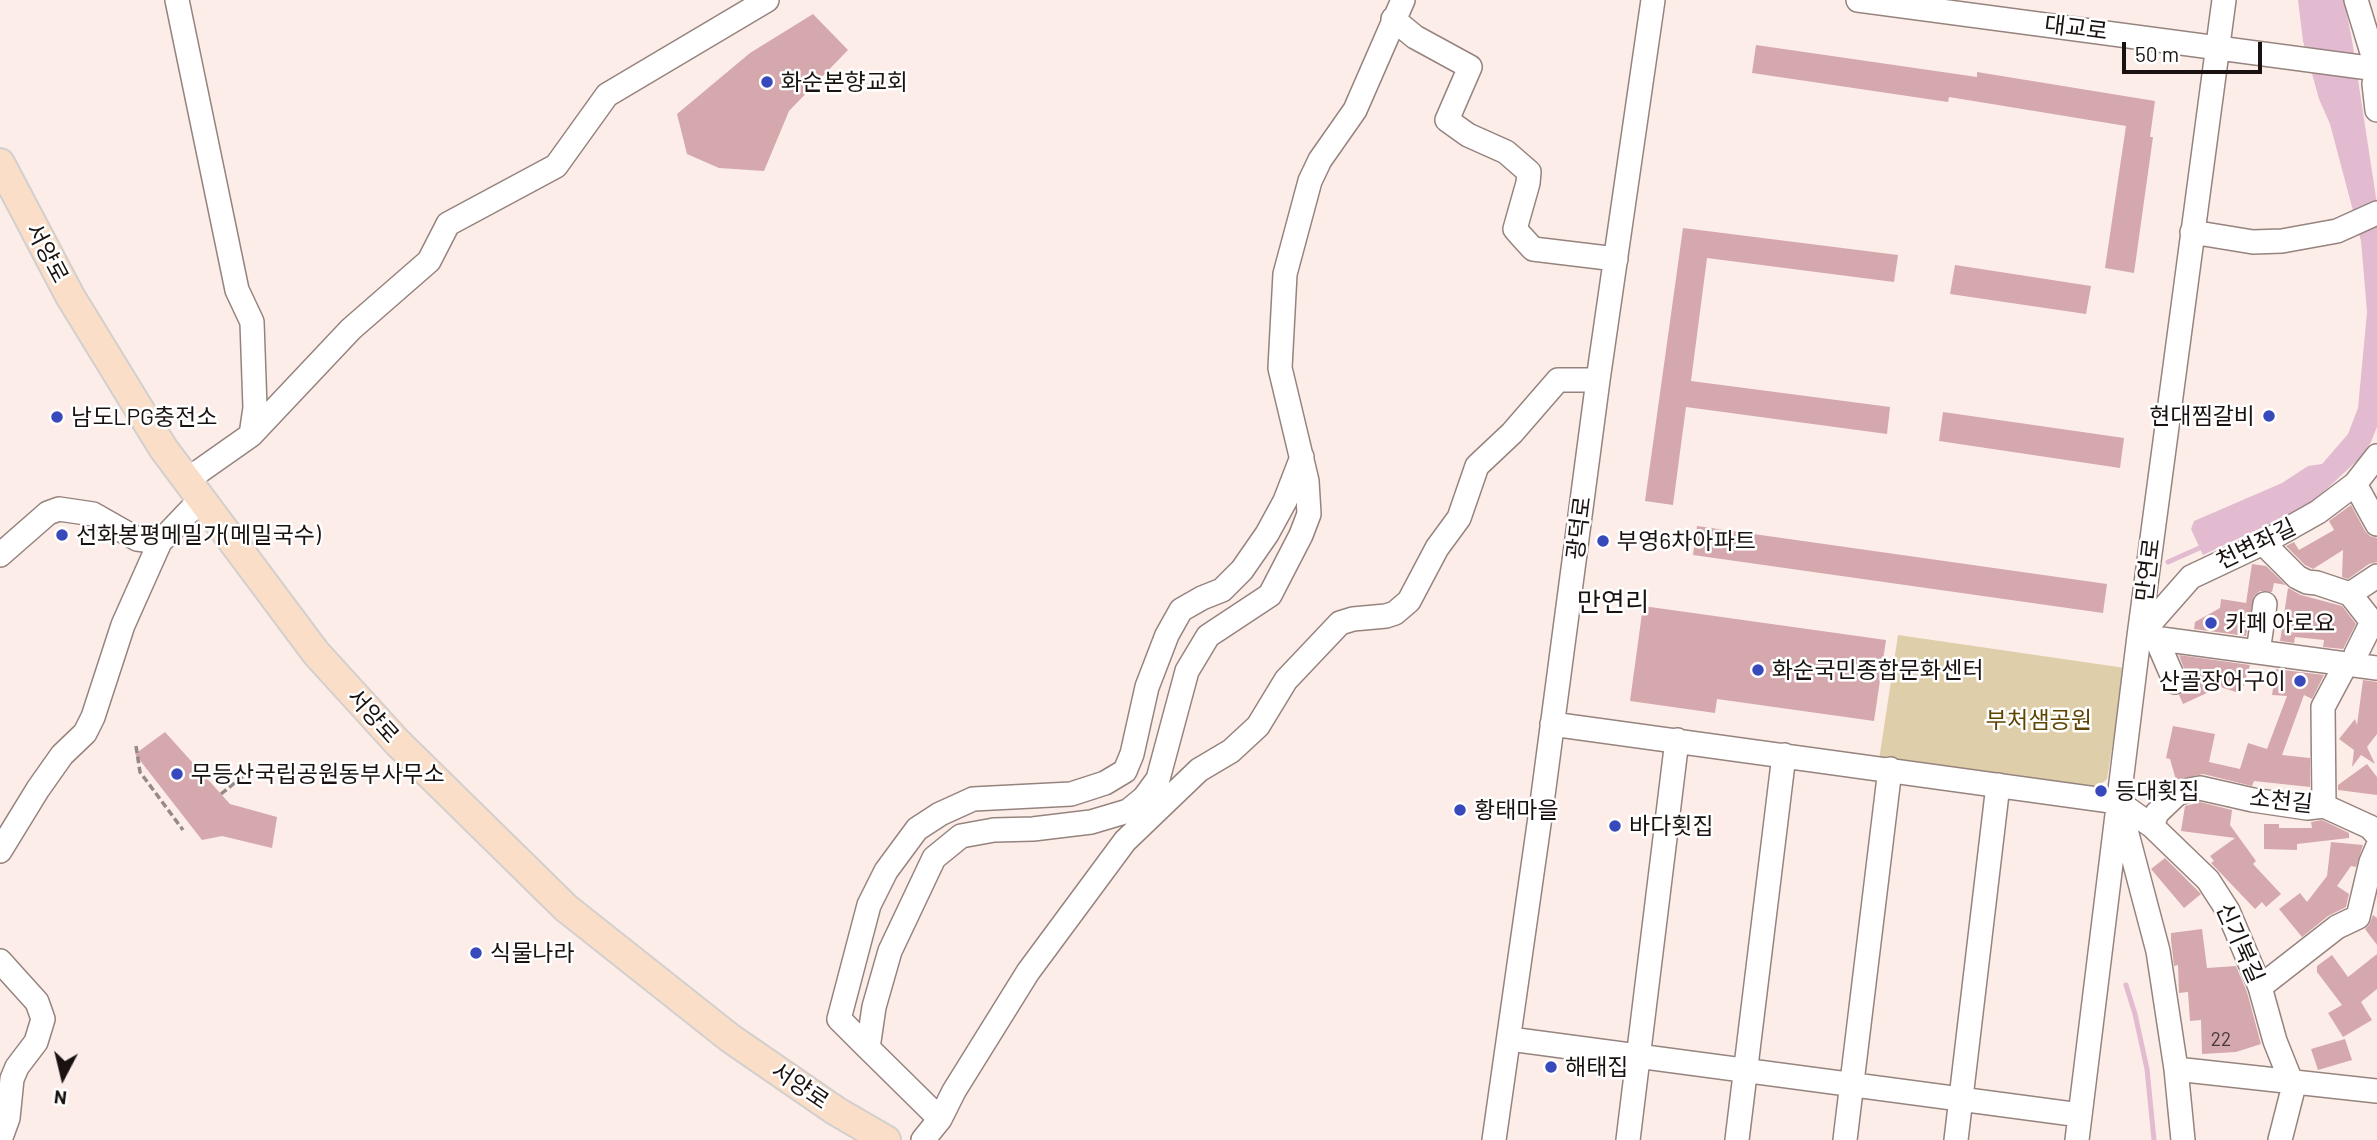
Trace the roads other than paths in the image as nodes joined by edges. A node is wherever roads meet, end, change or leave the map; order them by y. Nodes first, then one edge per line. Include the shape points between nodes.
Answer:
1 (177, 0) edge
2 (767, 0) edge
3 (1653, 0) edge
4 (1858, 0) edge
5 (2224, 0) edge
6 (2364, 8) edge
7 (1398, 10) edge
8 (2217, 47) junction
9 (2372, 68) edge
10 (2377, 110) edge
11 (0, 163) edge
12 (2377, 214) edge
13 (2192, 232) junction
14 (1616, 259) junction
15 (1598, 380) junction
16 (251, 435) junction
17 (2377, 456) edge
18 (1302, 457) junction
19 (2355, 484) junction
20 (194, 489) junction
21 (2375, 513) edge
22 (160, 542) junction
23 (2263, 543) junction
24 (0, 555) edge
25 (2377, 576) edge
26 (2350, 594) junction
27 (2265, 604) dead end
28 (2374, 624) edge
29 (2148, 637) junction
30 (2258, 652) junction
31 (2359, 666) edge
32 (2175, 682) dead end
33 (1552, 724) junction
34 (1677, 740) junction
35 (1784, 755) junction
36 (1890, 769) junction
37 (1998, 785) junction
38 (2118, 802) junction
39 (2324, 806) junction
40 (2152, 826) junction
41 (2377, 835) edge
42 (2377, 848) edge
43 (0, 851) edge
44 (0, 961) edge
45 (2260, 987) junction
46 (1510, 1039) junction
47 (869, 1048) junction
48 (1639, 1056) junction
49 (2176, 1069) junction
50 (1746, 1070) junction
51 (2291, 1081) junction
52 (1852, 1084) junction
53 (2377, 1091) edge
54 (1962, 1099) junction
55 (2080, 1115) junction
56 (940, 1119) junction
57 (0, 1140) edge
58 (887, 1140) edge
59 (923, 1140) edge
60 (1494, 1140) edge
61 (1628, 1140) edge
62 (1737, 1140) edge
63 (1845, 1140) edge
64 (1956, 1140) edge
65 (2077, 1140) edge
66 (2183, 1140) edge
67 (2280, 1140) edge

1 - 16 street via 237,290 252,322 255,408
2 - 16 street via 607,95 556,166 448,224 429,261 351,328
3 - 14 street, 광덕로
4 - 8 street, 대교로
5 - 8 street, 만연로
6 - 9 street
7 - 14 street via 1415,37 1470,67 1447,120 1506,152 1528,172 1515,229 1522,237 1533,248
7 - 18 street via 1369,83 1310,181 1285,274 1280,368
8 - 9 street, 대교로
8 - 13 street, 만연로
9 - 10 street
11 - 20 main road, 서양로 via 70,296 163,448
12 - 13 street via 2350,227 2282,241 2253,242
13 - 29 street, 만연로
14 - 15 street, 광덕로
15 - 33 street, 광덕로
15 - 56 street via 1558,380 1477,466 1459,518 1409,601 1386,616 1340,623 1286,680 1258,726 1231,751 1199,770 1125,841 1028,972
16 - 20 street
17 - 19 street, 천변좌길
18 - 47 street via 1309,514 1301,535 1270,595 1208,636 1187,671 1158,779 1128,811 1091,822 961,836 934,858 890,951 873,1007
18 - 47 street via 1285,501 1242,570 1222,590 1181,610 1147,687 1125,772 1071,794 973,799 917,829 886,871 869,905 839,1019
19 - 21 street
19 - 23 street, 천변좌길 via 2318,512
20 - 22 street
20 - 58 main road, 서양로 via 316,653 398,744 566,908 730,1038
22 - 24 street via 137,539 93,514 59,509 48,513
22 - 43 street via 123,625 85,733 62,755
23 - 26 street via 2297,577
23 - 29 street, 천변좌길 via 2191,577
25 - 26 street
26 - 28 street
27 - 30 street
28 - 31 street, 소천길 via 2356,654
29 - 30 street
29 - 32 street
29 - 38 street, 만연로
30 - 31 street
31 - 39 street, 소천길 via 2323,707
33 - 34 street
33 - 46 street, 광덕로
34 - 35 street
34 - 48 street
35 - 36 street
35 - 50 street
36 - 37 street
36 - 52 street
37 - 38 street
37 - 54 street
38 - 40 street, 신기북길
38 - 49 street via 2158,951
38 - 55 street, 만연로
39 - 40 street, 소천길 via 2307,808 2200,788 2178,794 2157,813
39 - 41 street via 2370,827
40 - 45 street, 신기북길 via 2220,896
42 - 45 street via 2358,917
44 - 57 street via 37,1002 43,1019 36,1042 12,1079 8,1118
45 - 51 street, 신기북길
46 - 48 street
46 - 60 street, 광덕로
47 - 56 street
48 - 50 street
48 - 61 street
49 - 51 street
49 - 66 street
50 - 52 street
50 - 62 street
51 - 53 street
51 - 67 street
52 - 54 street
52 - 63 street
54 - 55 street
54 - 64 street
55 - 65 street, 만연로
56 - 59 street

